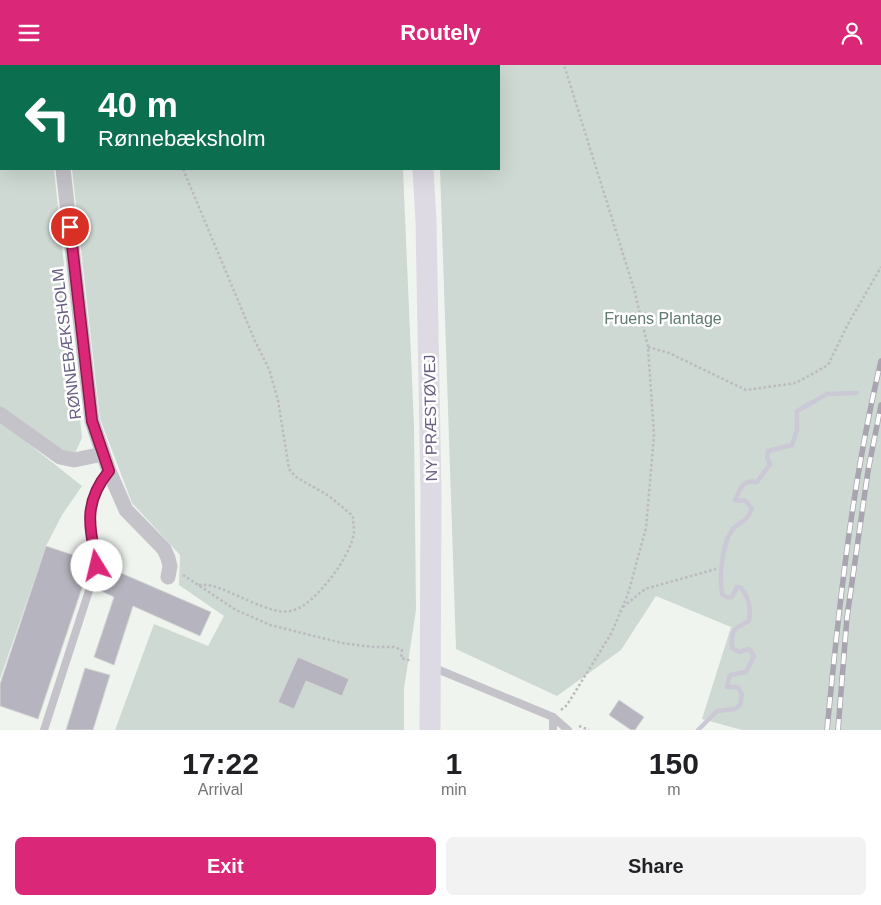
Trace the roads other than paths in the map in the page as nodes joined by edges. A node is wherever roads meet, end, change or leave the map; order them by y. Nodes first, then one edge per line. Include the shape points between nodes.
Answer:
1 (63, 170) edge
2 (423, 170) edge
3 (0, 414) edge
4 (103, 454) junction
5 (109, 471) junction
6 (169, 571) road end
7 (431, 667) junction
8 (553, 717) junction
9 (44, 730) edge
10 (430, 730) edge
11 (552, 730) edge
12 (568, 730) edge

1 - 4 street, RØNNEBÆKSHOLM via 92,421
2 - 7 street, NY PRÆSTØVEJ via 427,230
3 - 4 street via 60,457 74,460
4 - 5 street, RØNNEBÆKSHOLM
5 - 6 street, RØNNEBÆKSHOLM via 126,510 164,549
5 - 9 lane via 91,501 89,520 97,566
7 - 8 lane
7 - 10 street, NY PRÆSTØVEJ
8 - 11 lane
8 - 12 lane

